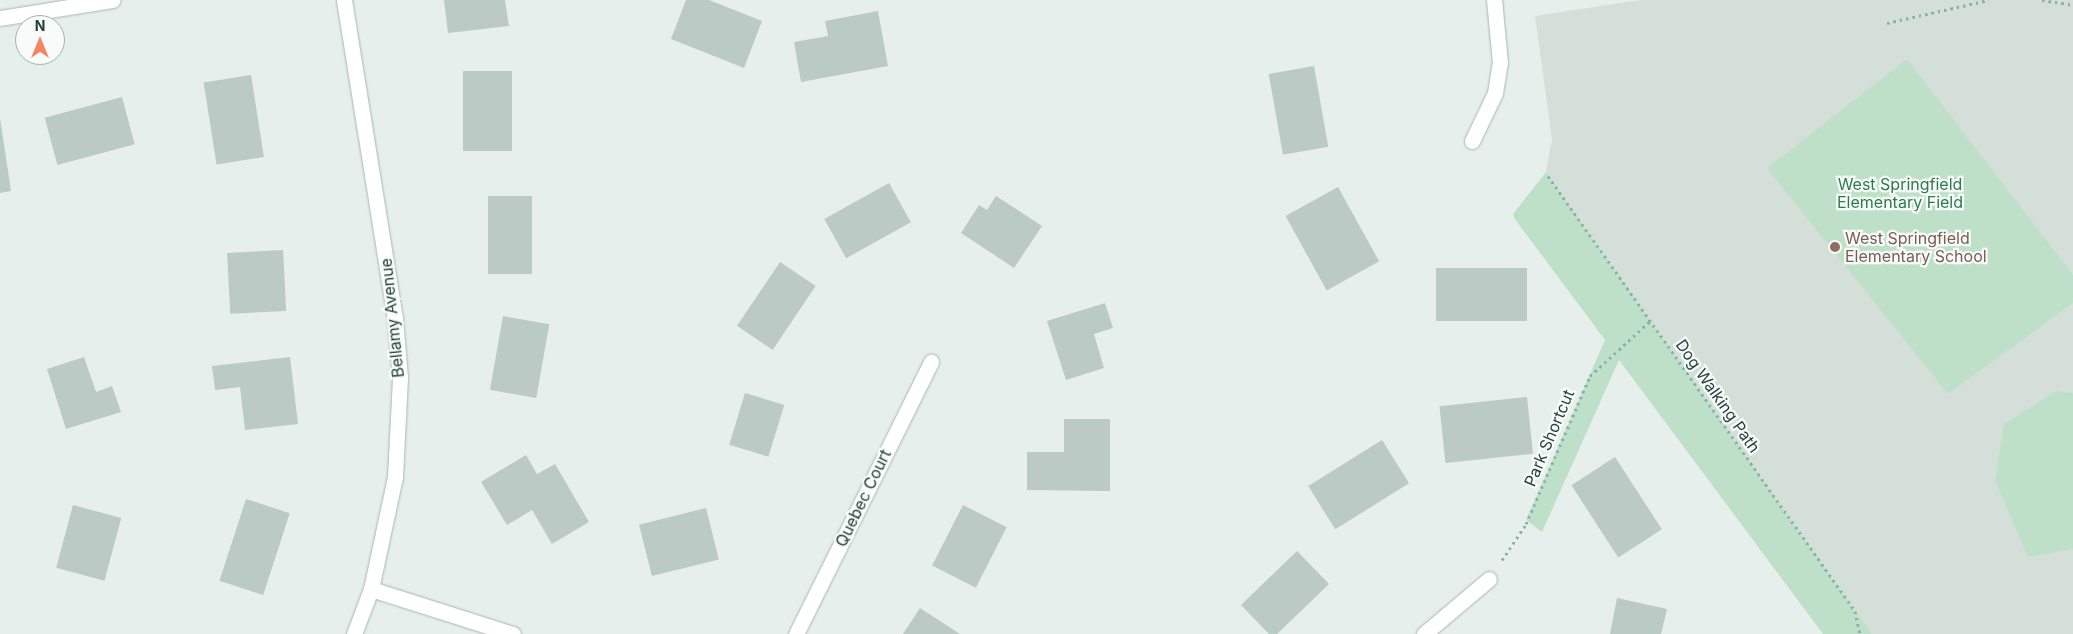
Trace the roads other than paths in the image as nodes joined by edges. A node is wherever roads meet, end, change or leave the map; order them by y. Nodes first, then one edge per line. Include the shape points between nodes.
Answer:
1 (113, 0) edge
2 (344, 0) edge
3 (1494, 0) edge
4 (0, 18) edge
5 (1472, 141) dead end
6 (931, 362) dead end
7 (1489, 579) road end
8 (371, 589) junction
9 (354, 634) edge
10 (513, 634) edge
11 (796, 634) edge
12 (1424, 634) edge

1 - 4 street
2 - 8 street, Bellamy Avenue via 396,318 400,378 396,478
3 - 5 street via 1500,63 1495,93
6 - 11 street, Quebec Court
7 - 12 street
8 - 9 street, Bellamy Avenue
8 - 10 street

